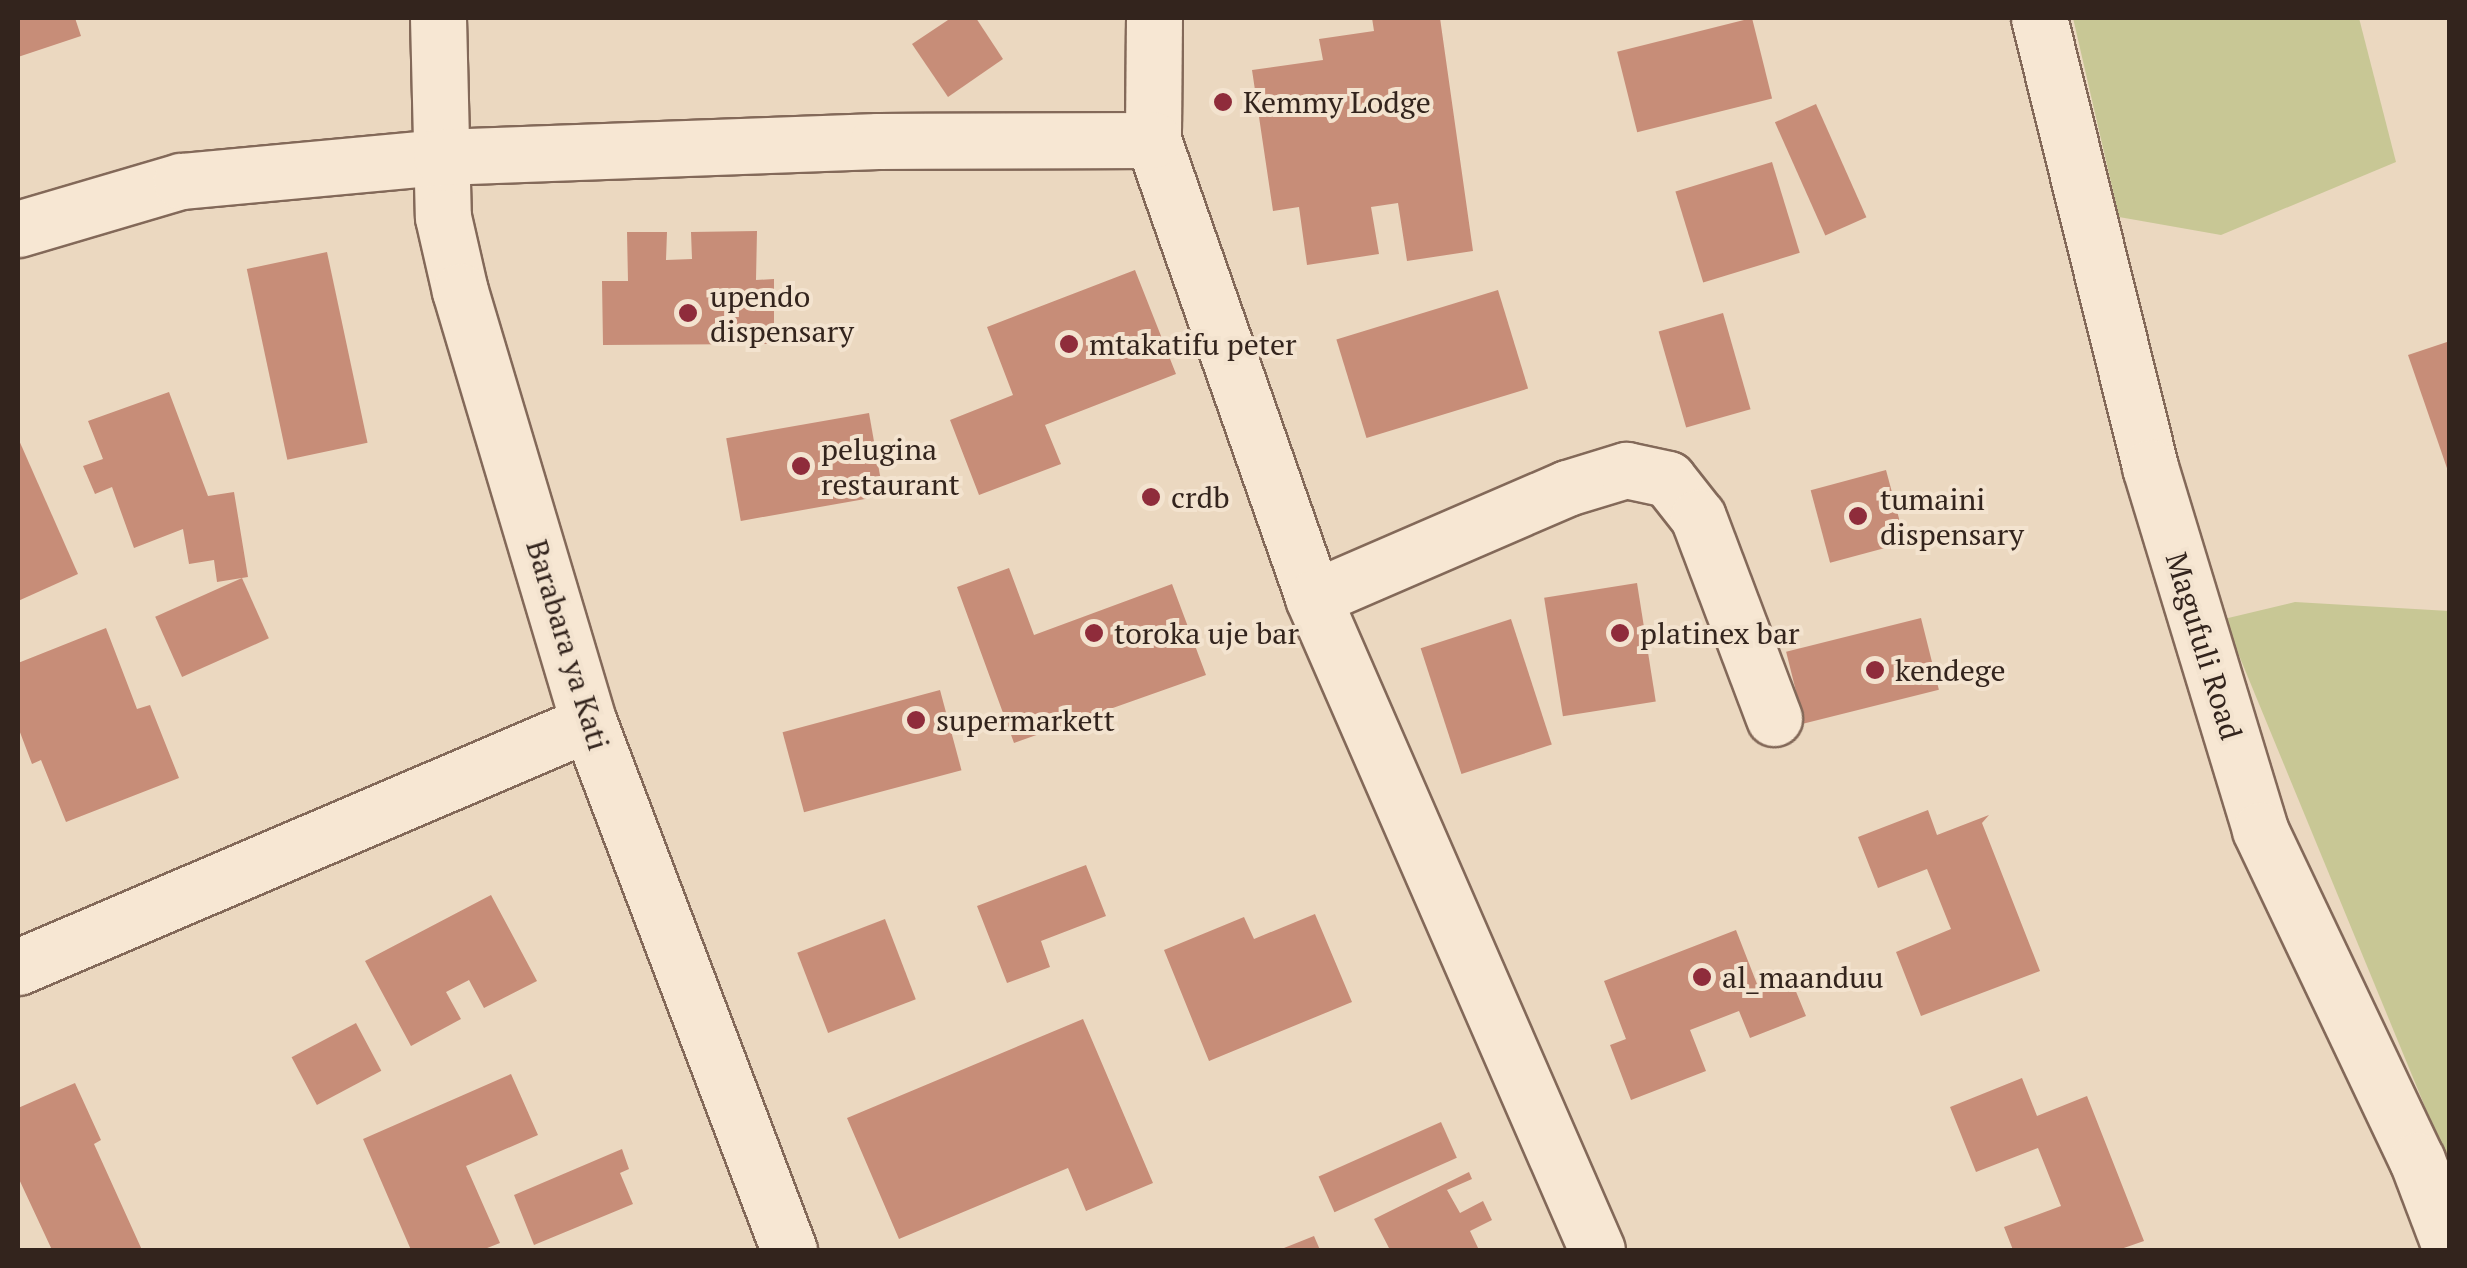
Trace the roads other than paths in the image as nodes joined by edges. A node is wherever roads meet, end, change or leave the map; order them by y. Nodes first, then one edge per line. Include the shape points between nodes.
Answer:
1 (438, 18) edge
2 (1154, 18) edge
3 (2039, 18) edge
4 (1153, 140) junction
5 (441, 157) junction
6 (18, 229) edge
7 (1313, 598) junction
8 (1774, 718) dead end
9 (590, 723) junction
10 (18, 967) edge
11 (2433, 1156) edge
12 (2450, 1246) edge
13 (789, 1250) edge
14 (1597, 1250) edge

1 - 5 street, Barabara ya Kati
2 - 4 street
3 - 11 street, Magufuli Road via 2150,468 2260,830
4 - 5 street via 878,140
4 - 7 street
5 - 6 street via 181,180
5 - 9 street, Barabara ya Kati via 444,217 460,291
7 - 8 street via 1567,488 1626,470 1668,479 1698,517
7 - 14 street
9 - 10 street
9 - 13 street, Barabara ya Kati
11 - 12 street, Magufuli Road

